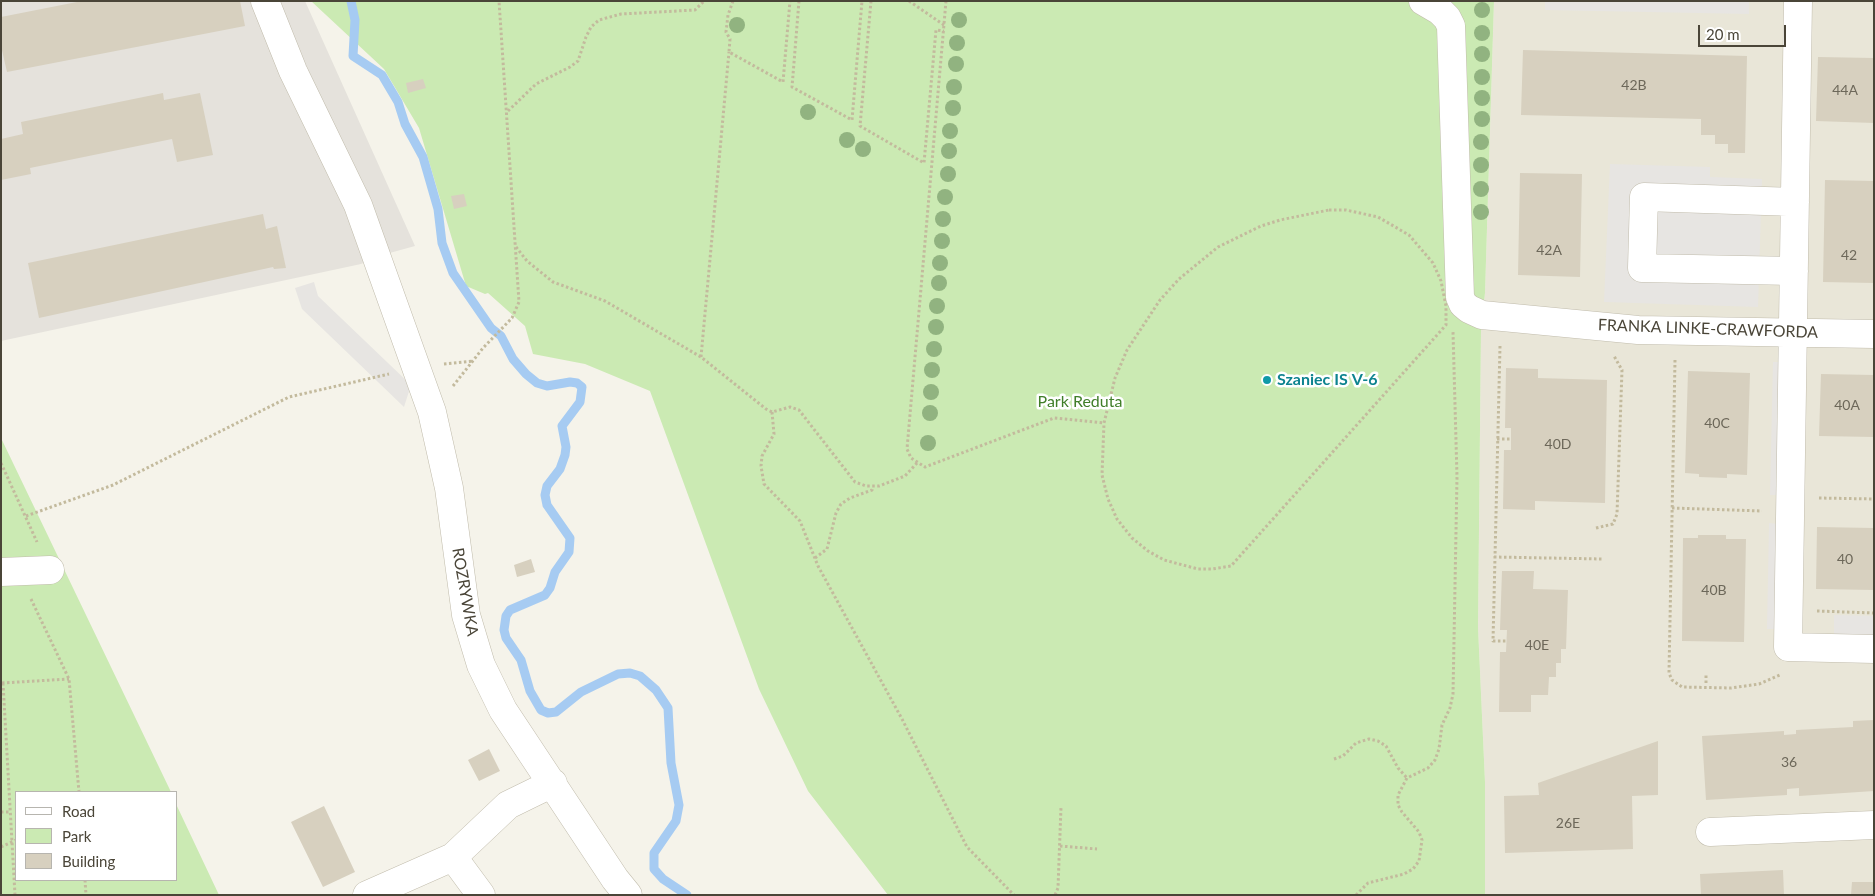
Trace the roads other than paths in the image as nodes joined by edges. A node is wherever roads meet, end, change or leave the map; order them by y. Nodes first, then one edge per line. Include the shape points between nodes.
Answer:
1 (265, 1) edge
2 (1423, 1) edge
3 (1798, 1) edge
4 (1795, 202) junction
5 (1794, 271) junction
6 (1794, 333) junction
7 (1874, 334) edge
8 (50, 570) road end
9 (10, 571) edge
10 (1874, 649) edge
11 (553, 783) junction
12 (1874, 825) edge
13 (1710, 832) dead end
14 (453, 857) junction
15 (368, 895) edge
16 (481, 895) edge
17 (628, 895) edge

1 - 11 street, ROZRYWKA via 293,71 358,205 432,412 448,488 466,615 481,665 503,710
2 - 6 street, FRANKA LINKE-CRAWFORDA via 1440,11 1451,26 1460,297 1463,304 1482,315 1638,330
3 - 4 street
4 - 5 street
4 - 5 street via 1644,198 1642,268
5 - 6 street
6 - 7 street, FRANKA LINKE-CRAWFORDA
6 - 10 street via 1788,647
8 - 9 street
11 - 14 street via 508,805
11 - 17 street, ROZRYWKA
12 - 13 street
14 - 15 street
14 - 16 street

